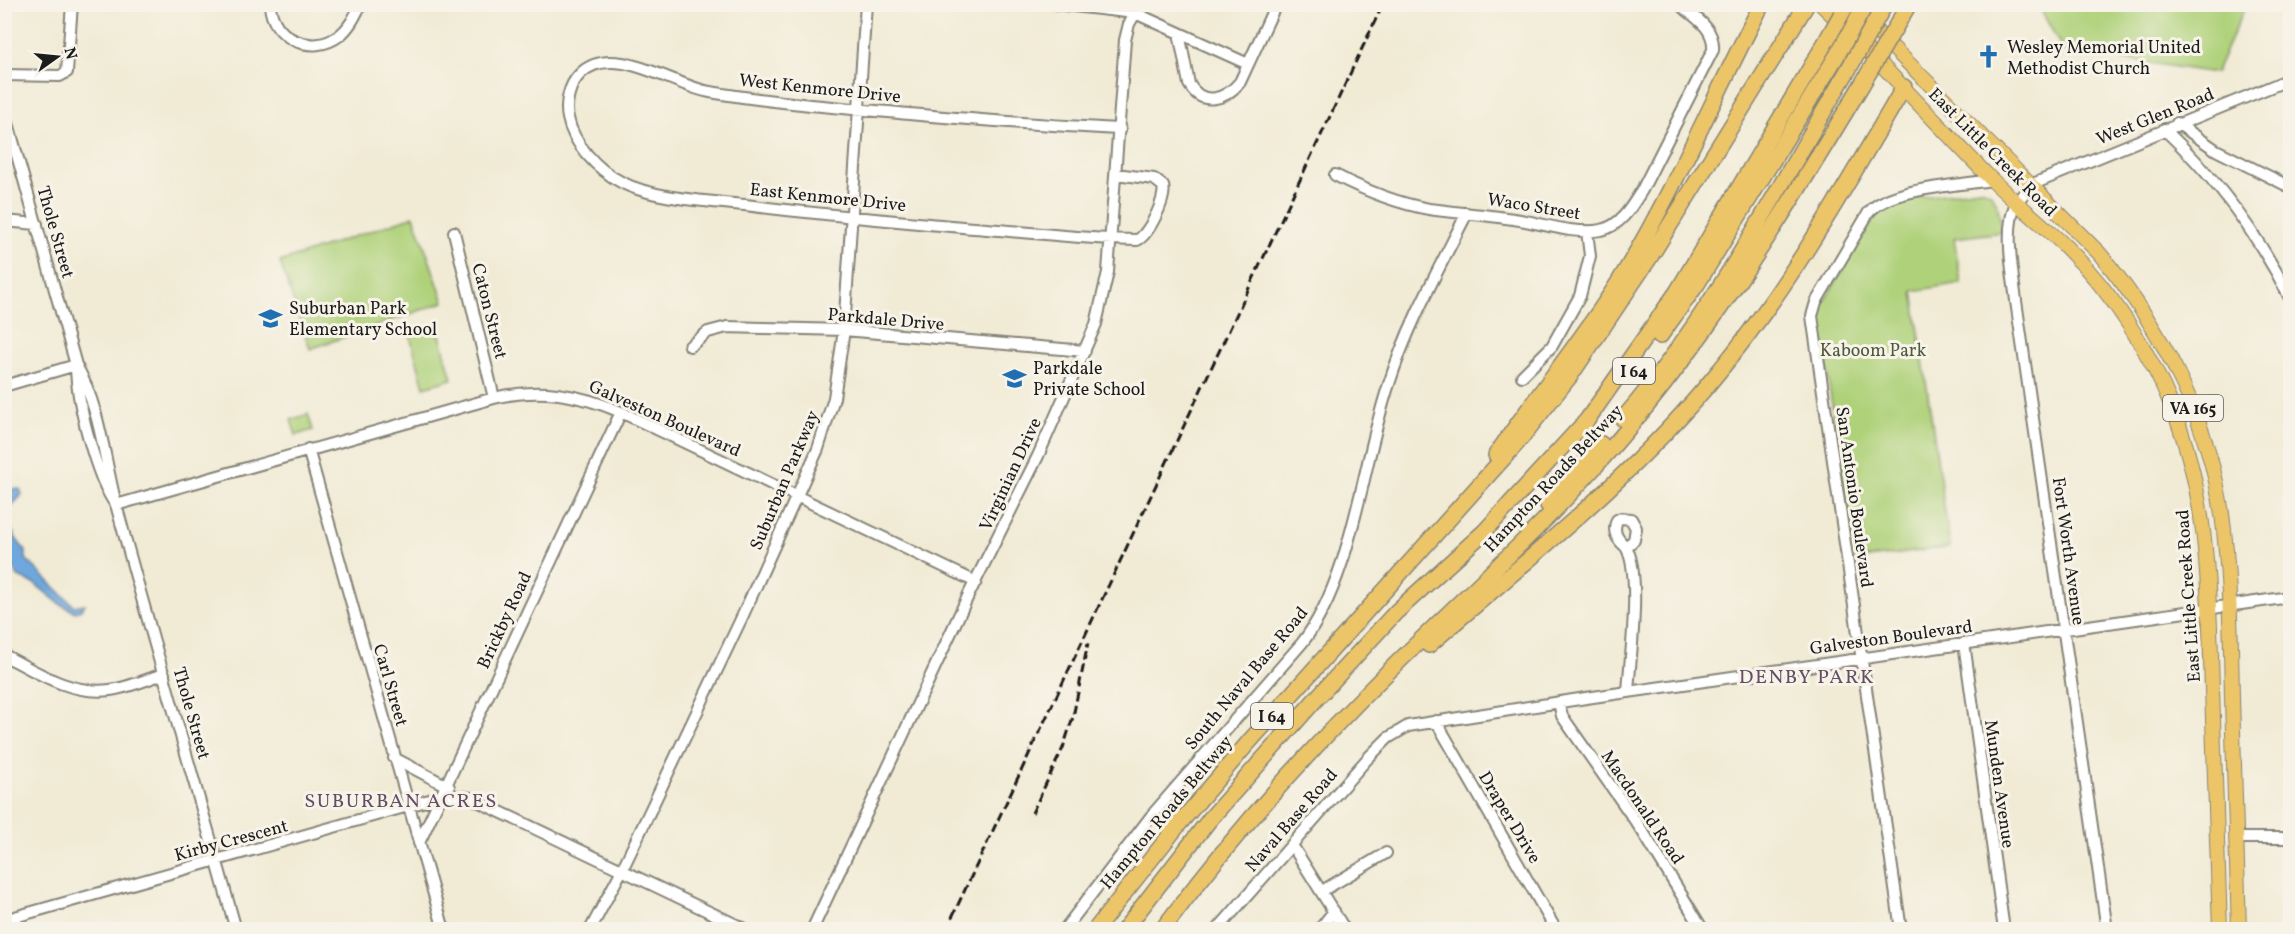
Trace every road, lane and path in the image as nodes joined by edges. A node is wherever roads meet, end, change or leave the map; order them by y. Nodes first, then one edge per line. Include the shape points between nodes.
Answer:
1 (72, 4) edge
2 (270, 4) edge
3 (361, 4) edge
4 (866, 4) edge
5 (1056, 4) edge
6 (1276, 4) edge
7 (1679, 4) edge
8 (1762, 4) edge
9 (1821, 4) edge
10 (1849, 4) edge
11 (1866, 4) edge
12 (1885, 4) edge
13 (1909, 4) edge
14 (1138, 9) edge
15 (1803, 9) edge
16 (1179, 33) junction
17 (1905, 60) junction
18 (1248, 64) junction
19 (4, 75) edge
20 (2290, 79) edge
21 (1904, 87) junction
22 (4, 109) edge
23 (861, 110) junction
24 (2177, 123) junction
25 (570, 125) joint
26 (1120, 129) junction
27 (2164, 129) junction
28 (1116, 174) junction
29 (1335, 175) dead end
30 (1992, 180) junction
31 (2033, 184) junction
32 (2290, 187) edge
33 (2016, 202) junction
34 (1467, 213) junction
35 (853, 217) junction
36 (4, 221) edge
37 (37, 224) junction
38 (1587, 231) junction
39 (454, 232) dead end
40 (1111, 240) junction
41 (2290, 298) edge
42 (844, 330) junction
43 (690, 346) dead end
44 (1085, 351) junction
45 (76, 365) junction
46 (1522, 376) dead end
47 (4, 386) edge
48 (494, 398) junction
49 (621, 412) junction
50 (308, 449) junction
51 (798, 497) junction
52 (116, 506) junction
53 (1458, 509) junction
54 (1518, 546) junction
55 (1626, 547) dead end
56 (976, 582) junction
57 (2290, 597) edge
58 (2230, 605) junction
59 (2210, 608) junction
60 (2064, 629) junction
61 (1374, 638) junction
62 (1964, 644) junction
63 (4, 655) edge
64 (1862, 658) junction
65 (164, 674) junction
66 (1628, 692) junction
67 (1559, 702) junction
68 (1436, 721) junction
69 (1392, 735) joint
70 (394, 758) junction
71 (444, 785) junction
72 (467, 796) junction
73 (438, 798) junction
74 (409, 808) junction
75 (1236, 837) junction
76 (2236, 838) junction
77 (2290, 838) edge
78 (419, 843) junction
79 (1292, 845) junction
80 (1386, 853) dead end
81 (217, 861) junction
82 (622, 870) junction
83 (1322, 891) junction
84 (1334, 911) junction
85 (4, 920) edge
86 (236, 930) edge
87 (444, 930) edge
88 (590, 930) edge
89 (747, 930) edge
90 (812, 930) edge
91 (1064, 930) edge
92 (1095, 930) edge
93 (1124, 930) edge
94 (1162, 930) edge
95 (1217, 930) edge
96 (1319, 930) edge
97 (1345, 930) edge
98 (1556, 930) edge
99 (1703, 930) edge
100 (1901, 930) edge
101 (2004, 930) edge
102 (2107, 930) edge
103 (2220, 930) edge
104 (2239, 930) edge

1 - 19 street via 69,68 63,75
2 - 3 street via 270,16 278,28 293,40 312,45 339,36
4 - 23 street, Suburban Parkway
5 - 14 street
6 - 18 street
7 - 38 street, Waco Street via 1708,29 1714,42 1712,55 1628,212 1610,226
8 - 53 highway via 1620,280
9 - 21 main road, East Little Creek Road / VA 165
10 - 17 main road, East Little Creek Road / VA 165
10 - 61 highway, bridge via 1677,292 1616,382 1587,420 1492,523 1396,612
11 - 61 highway, I 64, bridge via 1697,284 1617,393 1523,499
12 - 54 highway, bridge via 1734,263 1681,344 1630,411 1560,489
13 - 54 highway, Hampton Roads Beltway / I 64, bridge via 1785,213 1706,331 1598,463
14 - 16 street
14 - 26 street, Virginian Drive via 1125,40
15 - 53 highway, Hampton Roads Beltway / I 64 via 1602,332 1538,417
16 - 18 street
16 - 18 street via 1189,84 1203,98 1227,95 1240,82
17 - 21 main road
17 - 31 main road, East Little Creek Road / VA 165
20 - 24 street, West Glen Road
21 - 30 main road, East Little Creek Road / VA 165
21 - 75 highway via 1795,268 1723,367 1679,418 1597,500 1420,653
22 - 37 street, Thole Street
23 - 25 street, West Kenmore Drive via 710,92 613,60 594,64 576,78 568,99
23 - 26 street, West Kenmore Drive
23 - 35 street, Suburban Parkway
24 - 27 street, West Glen Road
24 - 32 street via 2216,150
25 - 35 street, East Kenmore Drive via 594,162 624,184 680,197
26 - 28 street, Virginian Drive
27 - 31 street, West Glen Road
27 - 41 street via 2237,212
28 - 40 street, Virginian Drive
28 - 40 street, East Kenmore Drive via 1154,179 1165,191 1142,238
29 - 34 street, Waco Street via 1407,204
30 - 33 main road, East Little Creek Road / VA 165
30 - 64 street, San Antonio Boulevard via 1904,194 1880,202 1869,212 1813,309
31 - 33 street
31 - 58 main road, East Little Creek Road / VA 165 via 2123,282 2176,369 2201,430 2218,495
33 - 59 main road, East Little Creek Road / VA 165 via 2087,270 2128,326 2161,382 2179,427 2200,502
33 - 60 street, Fort Worth Avenue via 2011,259
34 - 38 street, Waco Street
34 - 91 street, South Naval Base Road via 1404,340 1375,430 1336,583 1322,615 1152,815
35 - 40 street, East Kenmore Drive
35 - 42 street, Suburban Parkway
36 - 37 street
37 - 45 street, Thole Street
38 - 46 street via 1590,256 1580,296 1552,346
39 - 48 street, Caton Street
40 - 44 street, Virginian Drive via 1105,292
42 - 43 street, Parkdale Drive via 728,327 708,332
42 - 44 street, Parkdale Drive
42 - 51 street, Suburban Parkway via 840,368 826,427
44 - 56 street, Virginian Drive
45 - 47 street
45 - 52 street, Thole Street via 88,385 98,445
48 - 49 street, Galveston Boulevard via 530,392 566,394
48 - 50 street, Galveston Boulevard
49 - 51 street, Galveston Boulevard
49 - 71 street, Brickby Road
50 - 52 street, Galveston Boulevard
50 - 70 street, Carl Street
51 - 56 street, Galveston Boulevard
51 - 82 street, Suburban Parkway
52 - 65 street, Thole Street
53 - 92 highway, Hampton Roads Beltway / I 64 via 1248,743
54 - 75 highway, Hampton Roads Beltway / I 64 via 1337,724
55 - 66 street via 1634,594
56 - 90 street, Virginian Drive
57 - 58 street, Galveston Boulevard
58 - 59 street, Galveston Boulevard
58 - 76 main road, East Little Creek Road / VA 165
59 - 60 street, Galveston Boulevard
59 - 103 main road, East Little Creek Road / VA 165
60 - 62 street, Galveston Boulevard
60 - 102 street, Fort Worth Avenue
61 - 93 highway via 1210,819
62 - 64 street, Galveston Boulevard
62 - 101 street, Munden Avenue
63 - 65 street via 81,690 112,690
64 - 66 street, Galveston Boulevard
64 - 100 street, San Antonio Boulevard
65 - 81 street, Thole Street
66 - 67 street, Galveston Boulevard
67 - 68 street, Galveston Boulevard
67 - 99 street, Macdonald Road via 1566,724 1642,832
68 - 69 street, Galveston Boulevard via 1408,726
68 - 98 street, Draper Drive
69 - 79 street, Naval Base Road
70 - 71 street, Kirby Crescent
70 - 74 street, Carl Street
71 - 72 street, Kirby Crescent
71 - 73 street, Brickby Road
72 - 73 street, Kirby Crescent
72 - 82 street, Kirby Crescent
73 - 74 street, Kirby Crescent
73 - 78 street, Brickby Road
74 - 78 street, Carl Street
74 - 81 street, Kirby Crescent
75 - 94 highway, Hampton Roads Beltway / I 64
76 - 77 street
76 - 104 main road, East Little Creek Road / VA 165
78 - 87 street, Carl Street
79 - 83 street
79 - 95 street, Naval Base Road
80 - 83 street
81 - 85 street, Kirby Crescent
81 - 86 street, Thole Street
82 - 88 street, Suburban Parkway
82 - 89 street, Kirby Crescent
83 - 84 street
84 - 96 street
84 - 97 street

